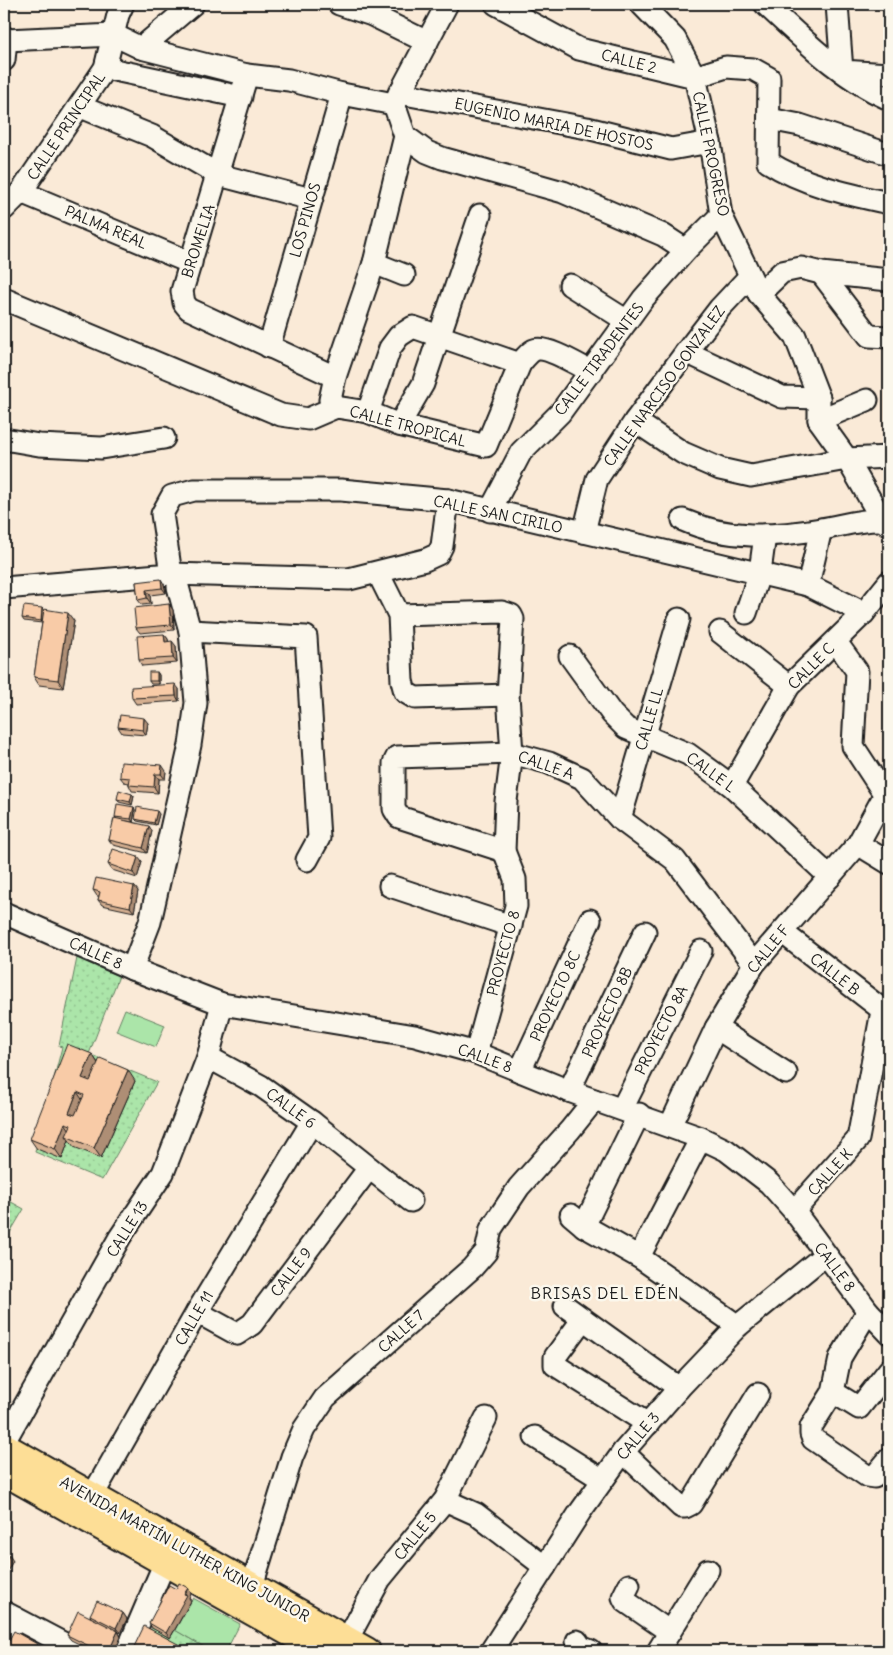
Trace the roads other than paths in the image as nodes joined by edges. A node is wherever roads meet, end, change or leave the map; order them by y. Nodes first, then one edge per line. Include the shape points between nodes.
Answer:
1 (124, 4) edge
2 (193, 4) edge
3 (340, 4) edge
4 (447, 4) edge
5 (496, 4) edge
6 (641, 4) edge
7 (765, 4) edge
8 (837, 4) edge
9 (114, 35) junction
10 (427, 42) junction
11 (4, 46) edge
12 (141, 48) junction
13 (105, 68) junction
14 (842, 71) junction
15 (889, 74) edge
16 (247, 76) junction
17 (695, 77) junction
18 (342, 94) junction
19 (241, 98) junction
20 (397, 98) junction
21 (889, 99) edge
22 (81, 107) junction
23 (769, 119) junction
24 (406, 136) junction
25 (710, 142) junction
26 (885, 153) dead end
27 (219, 175) junction
28 (21, 192) junction
29 (311, 198) junction
30 (889, 203) edge
31 (4, 209) edge
32 (480, 214) dead end
33 (721, 215) junction
34 (686, 250) junction
35 (191, 263) junction
36 (374, 263) junction
37 (821, 273) junction
38 (404, 275) dead end
39 (889, 280) edge
40 (570, 284) dead end
41 (754, 285) junction
42 (4, 299) edge
43 (627, 321) junction
44 (438, 337) junction
45 (889, 337) edge
46 (269, 347) junction
47 (686, 352) junction
48 (520, 364) junction
49 (592, 372) junction
50 (335, 377) junction
51 (818, 398) junction
52 (867, 400) dead end
53 (336, 407) junction
54 (368, 412) junction
55 (819, 420) junction
56 (635, 421) junction
57 (399, 425) junction
58 (164, 438) dead end
59 (4, 439) edge
60 (889, 457) edge
61 (847, 459) junction
62 (448, 500) junction
63 (490, 511) junction
64 (682, 520) dead end
65 (886, 523) edge
66 (820, 529) junction
67 (584, 532) junction
68 (765, 534) junction
69 (760, 572) junction
70 (378, 573) junction
71 (175, 580) junction
72 (889, 582) edge
73 (808, 585) junction
74 (4, 588) edge
75 (746, 612) dead end
76 (864, 613) junction
77 (399, 615) junction
78 (679, 619) dead end
79 (190, 631) junction
80 (720, 632) dead end
81 (836, 642) junction
82 (570, 656) dead end
83 (789, 686) junction
84 (508, 695) junction
85 (645, 735) junction
86 (512, 753) junction
87 (732, 786) junction
88 (887, 791) edge
89 (620, 819) junction
90 (858, 844) junction
91 (504, 850) junction
92 (307, 860) dead end
93 (889, 863) edge
94 (830, 877) junction
95 (390, 886) dead end
96 (4, 913) edge
97 (590, 920) dead end
98 (511, 926) junction
99 (645, 932) dead end
100 (782, 932) junction
101 (701, 951) dead end
102 (754, 964) junction
103 (132, 969) junction
104 (222, 1004) junction
105 (886, 1013) edge
106 (716, 1028) junction
107 (476, 1053) junction
108 (208, 1057) junction
109 (520, 1071) junction
110 (786, 1074) dead end
111 (569, 1091) junction
112 (594, 1100) junction
113 (630, 1112) junction
114 (312, 1122) junction
115 (670, 1126) junction
116 (701, 1138) junction
117 (369, 1168) junction
118 (410, 1201) dead end
119 (794, 1211) junction
120 (825, 1255) junction
121 (639, 1257) junction
122 (565, 1306) dead end
123 (868, 1311) junction
124 (197, 1312) junction
125 (583, 1319) junction
126 (738, 1326) junction
127 (889, 1334) edge
128 (889, 1370) edge
129 (679, 1388) junction
130 (833, 1392) junction
131 (758, 1394) dead end
132 (486, 1418) dead end
133 (648, 1424) junction
134 (535, 1437) dead end
135 (4, 1442) edge
136 (4, 1446) edge
137 (623, 1452) junction
138 (889, 1459) edge
139 (4, 1472) edge
140 (603, 1480) junction
141 (445, 1500) junction
142 (87, 1506) junction
143 (156, 1532) junction
144 (165, 1562) junction
145 (545, 1567) junction
146 (708, 1570) dead end
147 (629, 1585) dead end
148 (252, 1586) junction
149 (7, 1622) edge
150 (670, 1632) junction
151 (352, 1647) edge
152 (78, 1651) edge
153 (127, 1651) edge
154 (322, 1651) edge
155 (490, 1651) edge
156 (658, 1651) edge

1 - 9 street, CALLE PRINCIPAL
2 - 12 street
3 - 10 street via 372,14
4 - 10 street
5 - 17 street, CALLE 2 via 579,49
6 - 17 street, CALLE PROGRESO via 675,39
7 - 14 street
8 - 14 street
9 - 11 street
9 - 12 street
9 - 13 street, CALLE PRINCIPAL
10 - 20 street
12 - 16 street, EUGENIO MARIA DE HOSTOS
13 - 19 street
13 - 22 street, CALLE PRINCIPAL
14 - 15 street
14 - 21 street
16 - 18 street, EUGENIO MARIA DE HOSTOS via 289,80
16 - 19 street, BROMELIA
17 - 23 street, CALLE 2 via 726,68 753,69 769,78
17 - 25 street, CALLE PROGRESO
18 - 20 street, EUGENIO MARIA DE HOSTOS
18 - 29 street, LOS PINOS
19 - 27 street, BROMELIA
20 - 24 street
20 - 25 street, EUGENIO MARIA DE HOSTOS via 587,128 671,149
22 - 27 street via 152,136
22 - 28 street, CALLE PRINCIPAL
23 - 26 street via 800,124
23 - 30 street via 768,162 789,175 847,194
24 - 34 street via 427,152 442,158 563,192 663,235
24 - 36 street
25 - 33 street, CALLE PROGRESO
27 - 29 street
27 - 35 street, BROMELIA
28 - 31 street, CALLE PRINCIPAL
28 - 35 street, PALMA REAL
29 - 46 street, LOS PINOS
32 - 44 street
33 - 34 street, CALLE TIRADENTES
33 - 41 street, CALLE PROGRESO
34 - 43 street, CALLE TIRADENTES
35 - 46 street, BROMELIA via 182,291 184,303 190,309
36 - 38 street
36 - 50 street
37 - 39 street, CALLE NARCISO GONZALEZ
37 - 41 street, CALLE NARCISO GONZALEZ via 800,268
37 - 45 street via 869,336
40 - 43 street
41 - 47 street, CALLE NARCISO GONZALEZ via 720,308
41 - 51 street, CALLE PROGRESO via 795,336
42 - 53 street, CALLE TROPICAL via 281,415 308,419
43 - 49 street, CALLE TIRADENTES
44 - 48 street
44 - 54 street via 413,327 399,336 390,348
44 - 57 street via 423,384
46 - 50 street, BROMELIA
47 - 51 street via 782,397
47 - 56 street, CALLE NARCISO GONZALEZ
48 - 49 street via 535,350 545,350
48 - 57 street, CALLE TROPICAL via 486,446
49 - 63 street, CALLE TIRADENTES via 560,413 521,452
50 - 53 street via 330,400
51 - 55 street, CALLE PROGRESO
52 - 55 street
53 - 54 street, CALLE TROPICAL
54 - 57 street, CALLE TROPICAL
55 - 61 street
56 - 61 street via 683,453 720,469 750,476
56 - 67 street, CALLE NARCISO GONZALEZ via 597,479
58 - 59 street via 100,448 39,445
60 - 61 street
61 - 65 street
62 - 63 street, CALLE SAN CIRILO
62 - 70 street via 438,554
62 - 71 street, CALLE SAN CIRILO via 341,490 194,490 172,496 162,514
63 - 67 street, CALLE SAN CIRILO
64 - 68 street via 704,530 740,536
65 - 66 street via 871,520
66 - 68 street
66 - 73 street
67 - 69 street, CALLE SAN CIRILO
68 - 69 street
69 - 73 street, CALLE SAN CIRILO
69 - 75 street
70 - 71 street via 349,579
70 - 77 street
71 - 74 street
71 - 79 street, CALLE SAN CIRILO
72 - 76 street, CALLE C
73 - 76 street, CALLE SAN CIRILO
76 - 81 street, CALLE C
77 - 84 street via 402,680 405,692 410,696
77 - 84 street, PROYECTO 8 via 502,612 511,615 514,623
78 - 85 street, CALLE LL
79 - 92 street via 306,637 319,838
79 - 103 street, CALLE SAN CIRILO via 196,703 190,745 150,922
80 - 83 street
81 - 83 street, CALLE C
81 - 88 street via 857,671 853,746
82 - 85 street, CALLE L via 612,714 626,728
83 - 87 street, CALLE C
84 - 86 street, PROYECTO 8
85 - 87 street, CALLE L via 688,754
85 - 89 street, CALLE LL
86 - 89 street, CALLE A via 582,778
86 - 91 street, PROYECTO 8
86 - 91 street, CALLE A via 400,756 394,763 394,809 399,817
87 - 94 street, CALLE L
88 - 90 street, CALLE F
89 - 102 street, CALLE A via 675,860
90 - 93 street
90 - 94 street, CALLE F
91 - 98 street, PROYECTO 8 via 515,879 516,906
94 - 100 street, CALLE F
95 - 98 street
96 - 103 street, CALLE 8
97 - 109 street, PROYECTO 8C
98 - 107 street, PROYECTO 8
99 - 111 street, PROYECTO 8B
100 - 102 street, CALLE F
100 - 105 street, CALLE B
101 - 113 street, PROYECTO 8A
102 - 106 street, CALLE F
103 - 104 street, CALLE 8
104 - 107 street, CALLE 8 via 415,1036
104 - 108 street, CALLE 13
105 - 119 street, CALLE K via 858,1139
106 - 110 street
106 - 115 street, CALLE F
107 - 109 street, CALLE 8
108 - 114 street, CALLE 6 via 261,1086
108 - 135 street, CALLE 13 via 163,1173 120,1237
109 - 111 street, CALLE 8
111 - 112 street, CALLE 8
112 - 113 street, CALLE 8
112 - 148 street, CALLE 7 via 519,1187 491,1230 486,1252 477,1262 325,1398 304,1429 292,1457
113 - 115 street, CALLE 8
113 - 121 street, PROYECTO 8A via 577,1221
114 - 117 street, CALLE 6
114 - 124 street, CALLE 11
115 - 116 street, CALLE 8
116 - 119 street, CALLE 8 via 726,1150 769,1183
116 - 121 street
117 - 118 street, CALLE 6
117 - 124 street, CALLE 9 via 243,1332 233,1333
119 - 120 street, CALLE 8
120 - 123 street, CALLE 8
120 - 126 street, CALLE 3
121 - 126 street
122 - 125 street
123 - 127 street, CALLE 8
123 - 130 street via 840,1358
124 - 142 street, CALLE 11
125 - 129 street
125 - 133 street via 555,1357 555,1365
126 - 129 street, CALLE 3
128 - 130 street via 859,1408
129 - 133 street, CALLE 3
130 - 138 street via 811,1427 813,1439 866,1476 874,1477
131 - 137 street via 691,1504 686,1507 681,1507
132 - 141 street, CALLE 5
133 - 137 street, CALLE 3
134 - 140 street
136 - 142 main road, AVENIDA MARTÍN LUTHER KING JUNIOR
137 - 140 street, CALLE 3
139 - 142 main road, AVENIDA MARTÍN LUTHER KING JUNIOR
140 - 145 street, CALLE 3
141 - 145 street via 476,1514
141 - 151 street, CALLE 5 via 380,1579
142 - 143 main road, AVENIDA MARTÍN LUTHER KING JUNIOR
142 - 144 main road, AVENIDA MARTÍN LUTHER KING JUNIOR
143 - 144 street
143 - 148 main road, AVENIDA MARTÍN LUTHER KING JUNIOR
144 - 153 street
144 - 154 main road, AVENIDA MARTÍN LUTHER KING JUNIOR
145 - 155 street, CALLE 3
146 - 150 street
147 - 150 street via 622,1597 625,1601
148 - 151 main road, AVENIDA MARTÍN LUTHER KING JUNIOR
149 - 152 street
150 - 156 street

